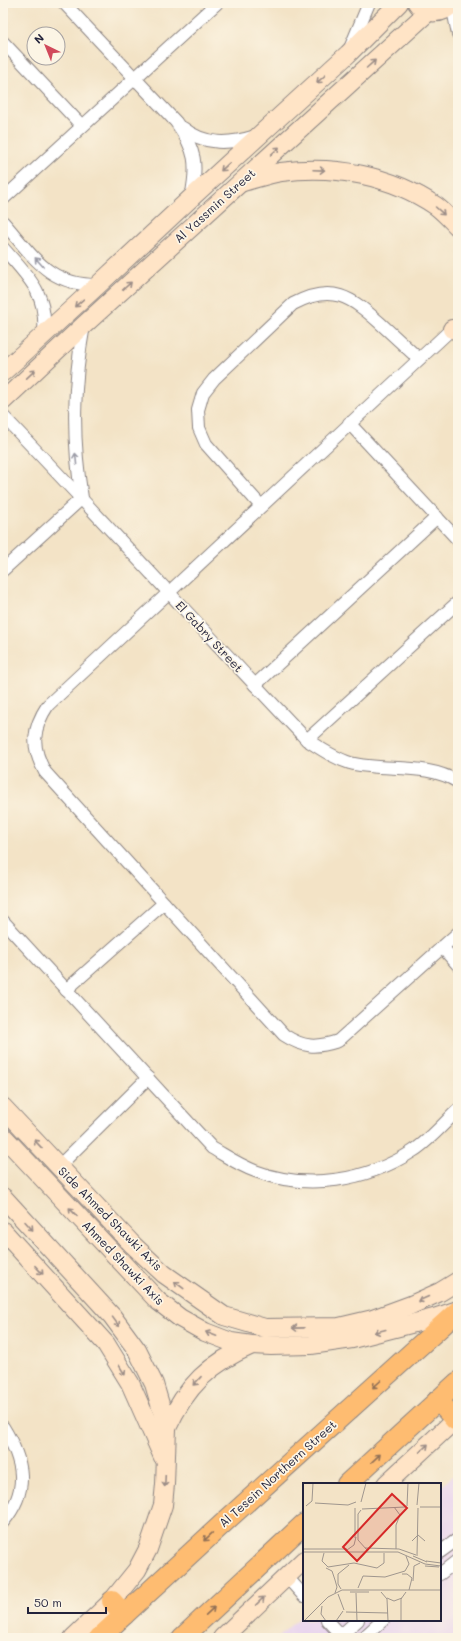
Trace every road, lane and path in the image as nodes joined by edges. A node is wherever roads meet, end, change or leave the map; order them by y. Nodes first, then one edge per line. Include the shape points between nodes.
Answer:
1 (64, 3) edge
2 (217, 3) edge
3 (369, 3) edge
4 (399, 3) edge
5 (452, 4) edge
6 (422, 8) edge
7 (458, 34) edge
8 (3, 42) edge
9 (348, 54) junction
10 (135, 78) junction
11 (176, 122) junction
12 (82, 126) junction
13 (260, 134) junction
14 (240, 183) junction
15 (191, 198) junction
16 (3, 199) edge
17 (3, 222) edge
18 (458, 227) edge
19 (3, 248) edge
20 (98, 285) junction
21 (84, 325) junction
22 (456, 328) edge
23 (44, 333) junction
24 (419, 359) junction
25 (3, 372) edge
26 (3, 401) edge
27 (3, 416) edge
28 (349, 423) junction
29 (82, 498) junction
30 (261, 506) junction
31 (437, 517) junction
32 (458, 540) edge
33 (3, 570) edge
34 (168, 593) junction
35 (458, 602) edge
36 (255, 685) junction
37 (307, 740) junction
38 (455, 776) edge
39 (164, 902) junction
40 (3, 921) edge
41 (458, 933) edge
42 (442, 947) junction
43 (458, 965) edge
44 (66, 990) junction
45 (148, 1078) junction
46 (3, 1107) edge
47 (458, 1110) edge
48 (3, 1136) edge
49 (58, 1167) junction
50 (3, 1197) edge
51 (3, 1231) edge
52 (458, 1281) edge
53 (458, 1311) edge
54 (252, 1345) junction
55 (458, 1382) edge
56 (438, 1400) junction
57 (456, 1418) edge
58 (3, 1427) edge
59 (167, 1428) junction
60 (166, 1462) junction
61 (348, 1483) edge
62 (387, 1483) edge
63 (3, 1522) edge
64 (303, 1525) edge
65 (458, 1539) edge
66 (441, 1551) edge
67 (458, 1560) edge
68 (303, 1561) edge
69 (441, 1573) edge
70 (286, 1576) junction
71 (303, 1595) edge
72 (118, 1608) junction
73 (328, 1621) edge
74 (357, 1621) edge
75 (382, 1621) edge
76 (187, 1636) edge
77 (339, 1636) edge
78 (72, 1638) edge
79 (99, 1638) edge
80 (222, 1638) edge
81 (363, 1638) edge

1 - 10 street
2 - 10 street
3 - 9 street
4 - 9 street, Al Yassmin Street
5 - 6 street via 439,13
5 - 7 street
14 -> 6 street, Al Yassmin Street
8 - 12 street
9 -> 13 street, Al Yassmin Street
10 - 11 street
10 - 12 street
11 - 13 street via 190,134 206,141 224,143
11 - 15 street via 186,137 194,157 195,177
12 - 16 street
13 -> 15 street, Al Yassmin Street
14 -> 18 street via 287,172 316,169 353,173 405,189 436,207
21 -> 14 street, Al Yassmin Street
15 - 20 street, Al Yassmin Street
20 -> 17 street via 72,283 47,271
19 - 23 street via 41,297
20 -> 23 street, Al Yassmin Street
26 -> 21 street, Al Yassmin Street
29 -> 21 street via 75,447 74,415 76,378
22 - 24 street
23 - 25 street, Al Yassmin Street
24 - 28 street
24 - 30 street via 360,305 347,297 318,294 293,304 214,379 203,393 198,410 199,428 206,444
27 - 29 street, El Gabry Street
28 - 30 street
28 - 31 street
29 - 33 street
29 - 34 street, El Gabry Street
30 - 34 street
31 - 32 street
31 - 36 street
34 - 36 street, El Gabry Street
34 - 39 street via 48,705 40,717 35,737 38,760 45,772
35 - 37 street
36 - 37 street, El Gabry Street
37 - 38 street, El Gabry Street via 327,754 350,763
39 - 42 street via 284,1035 304,1045 324,1046 338,1041
39 - 44 street
40 - 44 street
41 - 42 street
42 - 43 street
44 - 45 street
45 - 47 street via 212,1148 255,1171 275,1177 310,1181 342,1179 389,1165 414,1150
45 - 49 street
49 -> 46 street, Side Ahmed Shawki Axis
54 -> 48 street, Ahmed Shawki Axis via 231,1342 205,1332 180,1318 158,1301
52 -> 49 street, Side Ahmed Shawki Axis via 411,1305 373,1319 339,1327 265,1328 224,1316 164,1274
50 -> 59 street via 112,1316 137,1350 154,1384
51 -> 60 street via 106,1344 130,1383
53 -> 54 street, Ahmed Shawki Axis via 352,1338 311,1345
53 -> 72 main road, Al Tesein Northern Street via 230,1517
54 -> 59 street via 233,1353 200,1377 186,1392
55 - 56 main road
56 - 57 main road
61 -> 56 main road
62 -> 57 street
58 - 63 street via 19,1459 22,1477 20,1495
59 - 60 street
60 -> 72 street via 163,1505 148,1549
76 -> 64 main road
65 - 66 street
67 - 69 street
68 - 70 street
70 - 71 street
80 -> 70 street
72 - 78 street
72 - 79 main road, Al Tesein Northern Street
73 - 77 street
74 - 77 street
75 - 81 street

